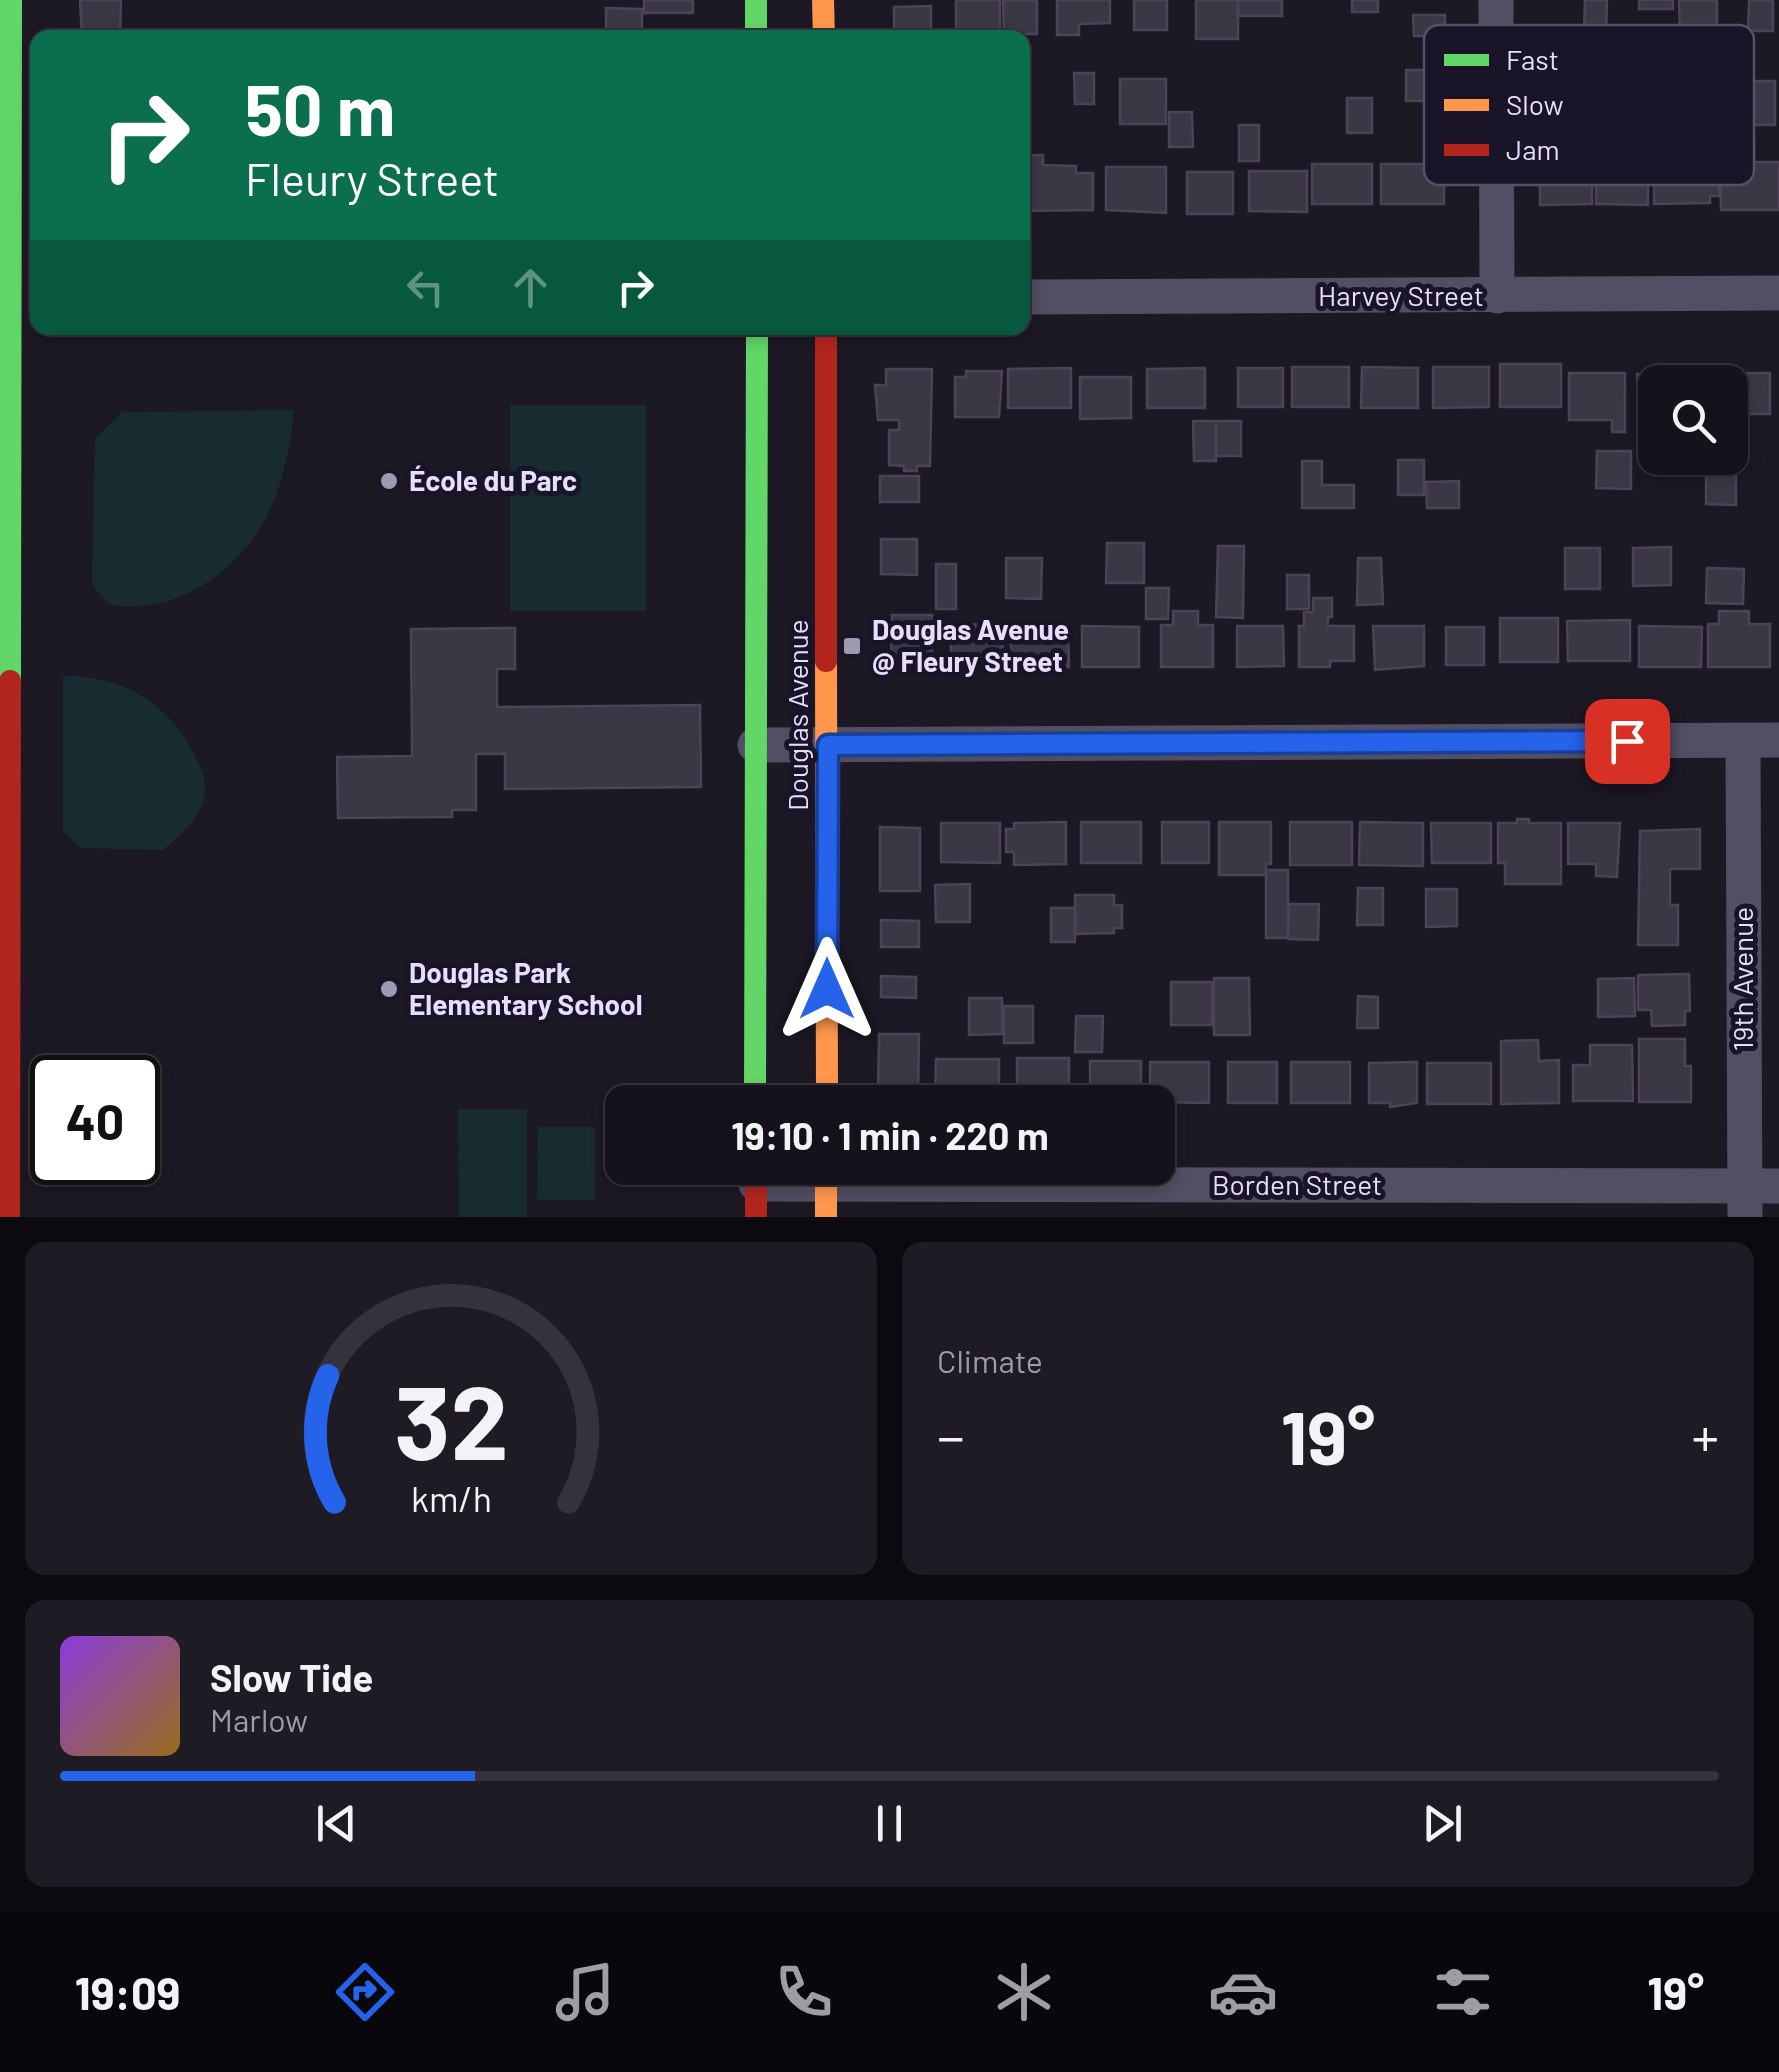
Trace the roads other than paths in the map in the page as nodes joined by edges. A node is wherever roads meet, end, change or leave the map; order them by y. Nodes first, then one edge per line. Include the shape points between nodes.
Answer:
1 (11, 0) edge
2 (756, 0) edge
3 (823, 0) edge
4 (1496, 0) edge
5 (1496, 25) edge
6 (756, 30) edge
7 (824, 30) edge
8 (5, 91) edge
9 (1497, 185) edge
10 (1779, 293) edge
11 (1497, 296) junction
12 (1030, 298) edge
13 (757, 335) edge
14 (826, 335) edge
15 (1743, 740) junction
16 (1779, 740) edge
17 (756, 745) junction
18 (828, 745) junction
19 (5, 992) edge
20 (756, 1085) edge
21 (827, 1085) edge
22 (756, 1189) edge
23 (826, 1189) edge
24 (1756, 1196) edge
25 (9, 1217) edge

1 - 8 street
2 - 6 street
3 - 7 street
4 - 5 street
8 - 19 street
9 - 11 street
10 - 11 street, Harvey Street
11 - 12 street, Harvey Street
13 - 17 street, Douglas Avenue
14 - 18 street, Douglas Avenue
15 - 16 street
15 - 18 street
15 - 24 street, 19th Avenue
17 - 18 street
17 - 20 street, Douglas Avenue
18 - 21 street, Douglas Avenue
19 - 25 street
22 - 23 street, Borden Street
23 - 24 street, Borden Street

